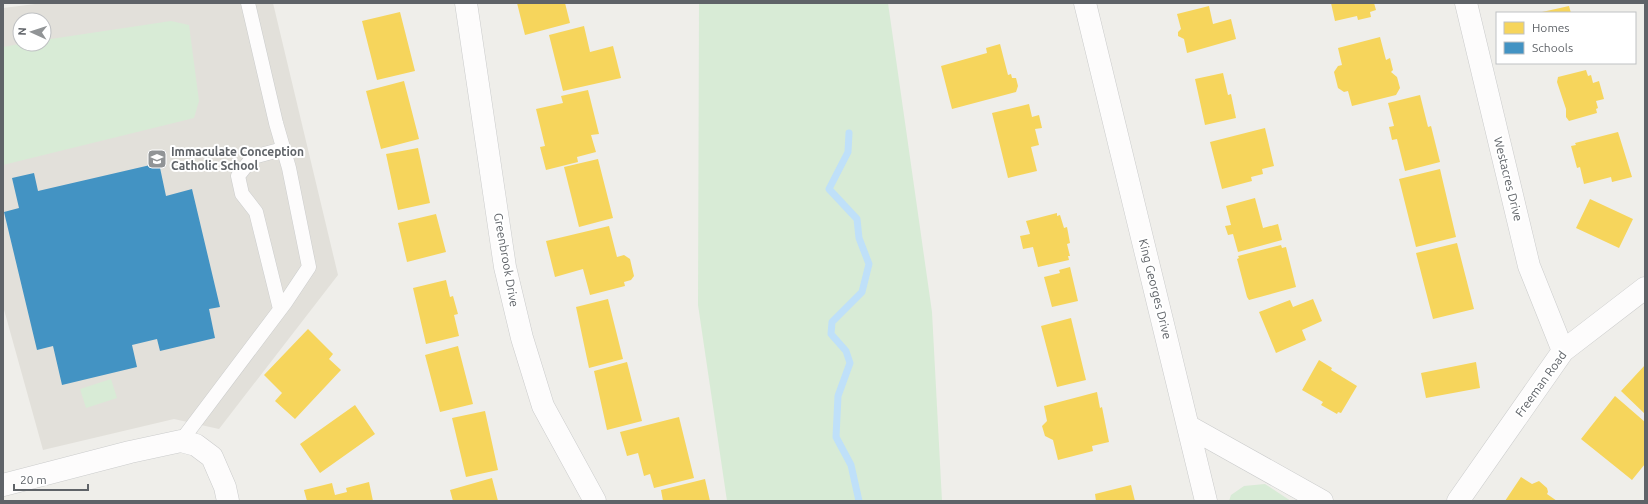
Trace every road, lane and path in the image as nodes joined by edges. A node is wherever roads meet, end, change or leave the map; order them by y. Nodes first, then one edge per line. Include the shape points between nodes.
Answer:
1 (248, 3) edge
2 (466, 3) edge
3 (1085, 3) edge
4 (1466, 3) edge
5 (283, 149) junction
6 (1645, 288) edge
7 (280, 309) junction
8 (1563, 351) junction
9 (1188, 426) junction
10 (181, 441) junction
11 (3, 485) edge
12 (228, 501) edge
13 (596, 501) edge
14 (1206, 501) edge
15 (1322, 501) edge
16 (1458, 501) edge

1 - 5 lane
2 - 13 street, Greenbrook Drive via 505,267 522,338 543,406
3 - 9 street, King Georges Drive
4 - 8 street, Westacres Drive via 1529,266
5 - 7 lane via 309,267
5 - 7 lane via 253,157 238,176 242,194 256,212
6 - 8 street, Freeman Road
7 - 10 lane
8 - 16 street, Freeman Road
9 - 14 street, King Georges Drive
9 - 15 street
10 - 11 street
10 - 12 street via 196,445 212,457

